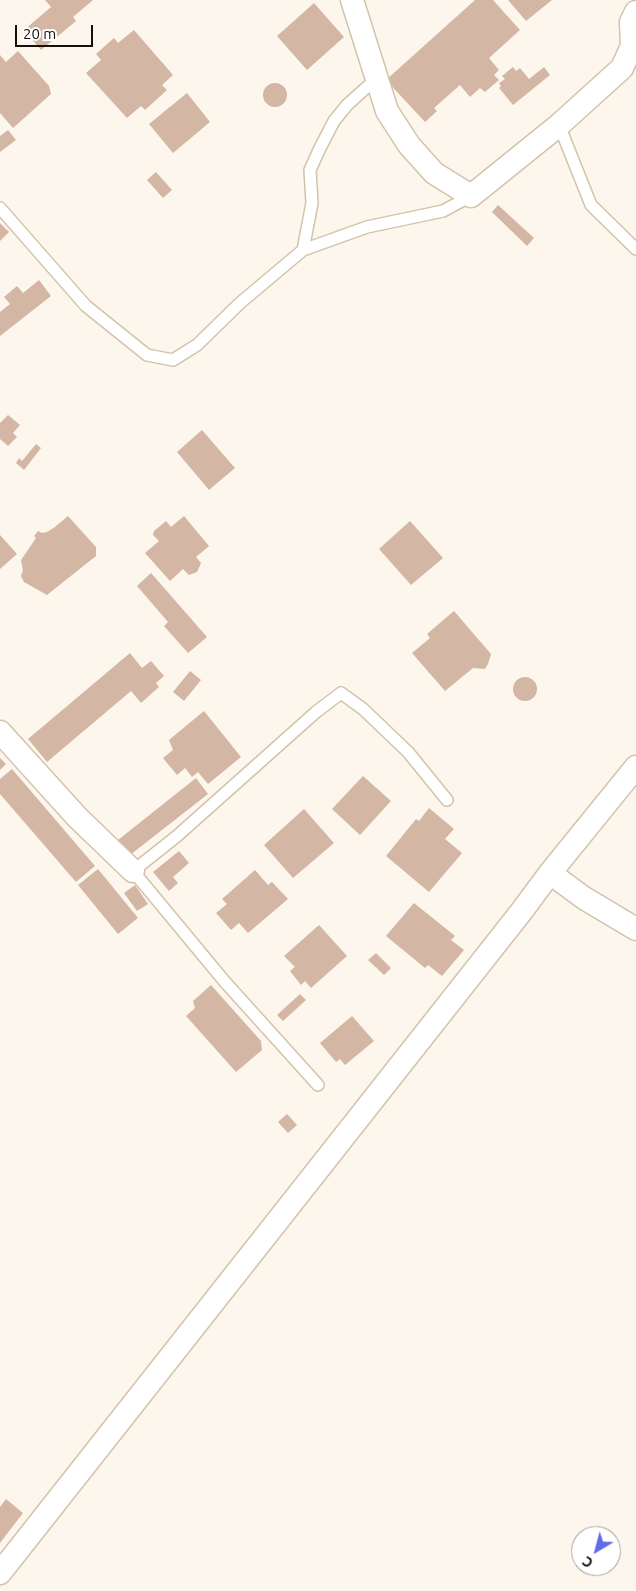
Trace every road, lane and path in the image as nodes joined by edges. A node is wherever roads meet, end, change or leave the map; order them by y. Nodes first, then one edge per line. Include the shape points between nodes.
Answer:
1 (352, 0) edge
2 (636, 12) edge
3 (376, 78) junction
4 (559, 125) junction
5 (471, 196) junction
6 (0, 208) edge
7 (636, 249) edge
8 (303, 250) junction
9 (0, 732) edge
10 (636, 767) edge
11 (448, 800) dead end
12 (133, 871) junction
13 (550, 873) junction
14 (636, 929) edge
15 (318, 1084) dead end
16 (0, 1573) edge

1 - 3 street
2 - 4 street via 630,22 632,46 622,68
3 - 5 street via 387,110 409,145 434,173
3 - 8 lane via 334,122 310,170 312,203
4 - 5 street
4 - 7 lane via 591,205
5 - 8 lane via 444,211 367,227
6 - 8 lane via 86,306 147,355 173,360 197,345 240,303
9 - 12 street
10 - 13 street
11 - 12 lane via 408,752 363,709 341,693
12 - 15 lane via 225,982
13 - 14 street
13 - 16 street

